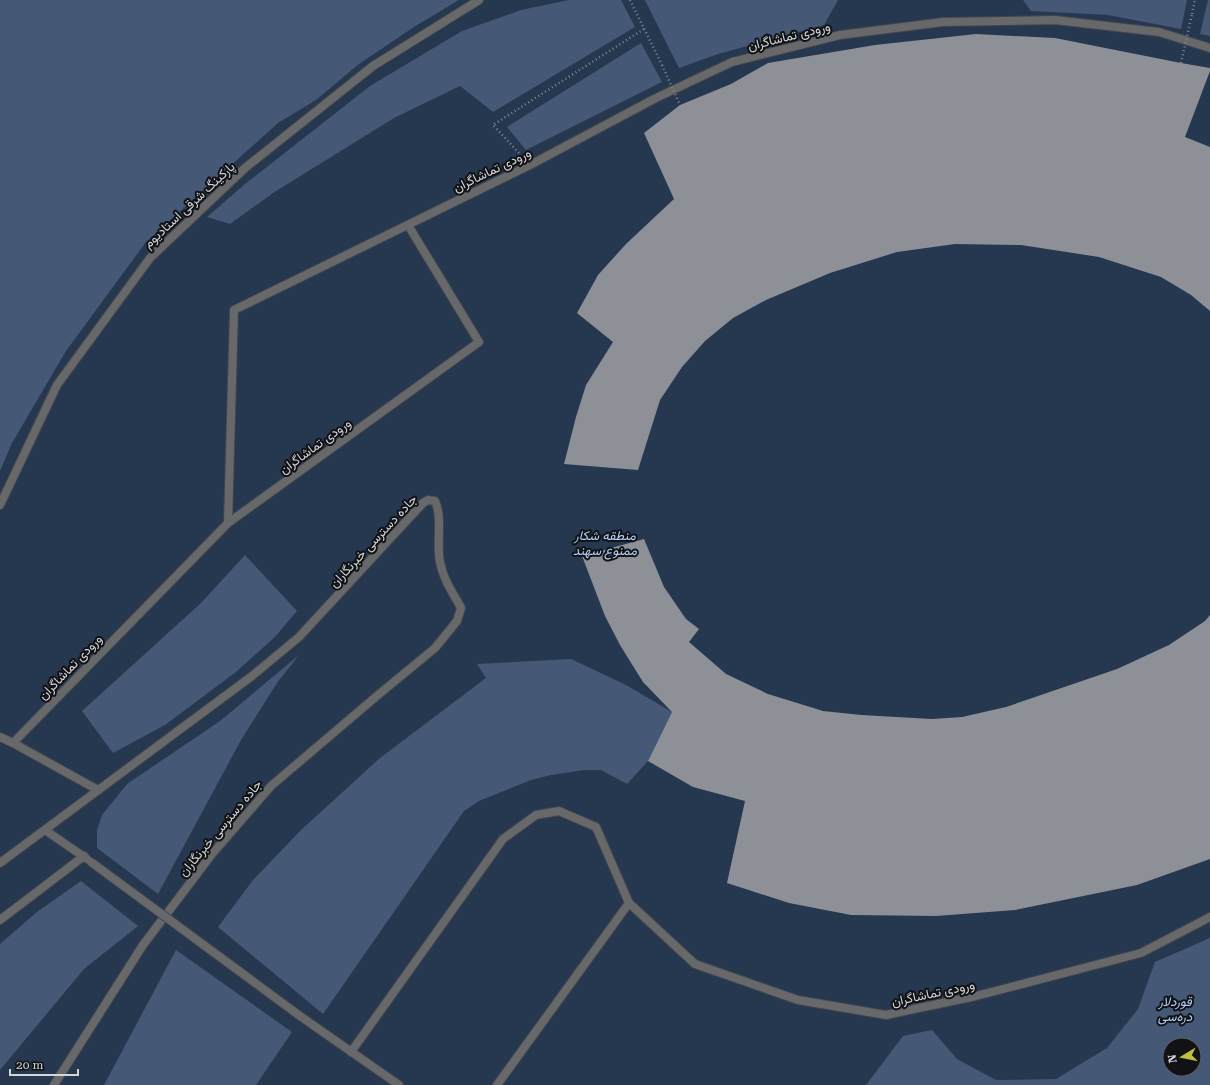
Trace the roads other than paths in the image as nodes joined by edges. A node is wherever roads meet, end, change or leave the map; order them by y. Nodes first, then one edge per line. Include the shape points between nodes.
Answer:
1 (479, 0) edge
2 (1210, 48) edge
3 (408, 224) junction
4 (0, 505) edge
5 (228, 523) junction
6 (0, 737) edge
7 (13, 743) junction
8 (98, 790) junction
9 (45, 830) junction
10 (84, 856) junction
11 (0, 863) edge
12 (630, 903) junction
13 (1210, 917) edge
14 (0, 920) edge
15 (351, 1052) junction
16 (54, 1085) edge
17 (399, 1085) edge
18 (497, 1085) edge

1 - 4 street, پارکینگ شرقی استادیوم via 373,66 245,168 150,258 57,385
2 - 3 street, ورودی تماشاگران via 1159,32 1055,20 943,22 840,35 732,62
3 - 5 street, ورودی تماشاگران via 234,310
3 - 5 street, ورودی تماشاگران via 479,342
5 - 7 street, ورودی تماشاگران
6 - 7 street
7 - 8 street
8 - 9 street, جاده دسترسی خبرنگاران
8 - 16 street, جاده دسترسی خبرنگاران via 252,676 299,637 423,503 428,500 435,501 438,511 440,563 461,608 457,621 436,648 271,786 212,854 143,945
9 - 10 street
9 - 11 street, جاده دسترسی خبرنگاران
10 - 14 street
10 - 15 street, bridge
12 - 13 street, ورودی تماشاگران via 695,964 798,1000 886,1015 976,996 1142,952
12 - 15 street via 596,827 559,811 536,815 503,839
12 - 18 street
15 - 17 street

